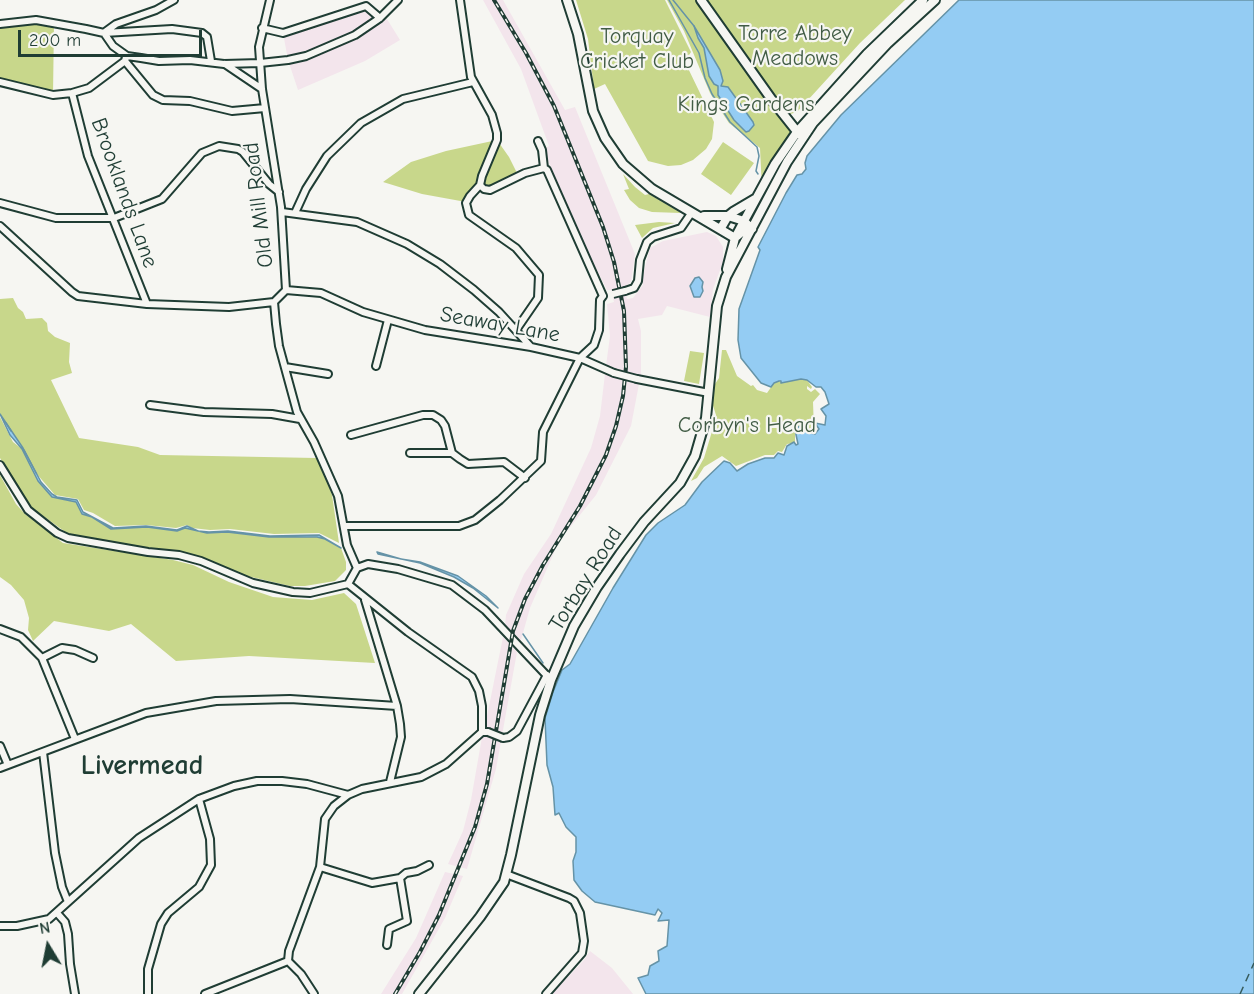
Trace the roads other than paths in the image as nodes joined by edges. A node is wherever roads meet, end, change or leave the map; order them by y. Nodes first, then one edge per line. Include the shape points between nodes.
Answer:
1 (174, 0) edge
2 (270, 0) edge
3 (398, 0) edge
4 (460, 0) edge
5 (567, 0) edge
6 (701, 0) edge
7 (923, 0) edge
8 (935, 0) edge
9 (380, 18) junction
10 (0, 24) edge
11 (262, 28) junction
12 (104, 33) junction
13 (126, 58) junction
14 (211, 61) junction
15 (260, 63) junction
16 (224, 64) junction
17 (0, 82) edge
18 (473, 82) junction
19 (262, 89) junction
20 (72, 93) junction
21 (265, 108) junction
22 (800, 135) junction
23 (538, 141) dead end
24 (544, 168) junction
25 (480, 185) junction
26 (279, 193) junction
27 (757, 198) junction
28 (0, 203) edge
29 (282, 212) junction
30 (693, 212) junction
31 (296, 213) junction
32 (728, 216) junction
33 (114, 218) junction
34 (744, 221) junction
35 (0, 226) edge
36 (721, 228) junction
37 (752, 229) junction
38 (735, 238) junction
39 (726, 277) junction
40 (286, 290) junction
41 (603, 296) junction
42 (274, 302) junction
43 (147, 304) junction
44 (388, 320) junction
45 (516, 330) junction
46 (531, 347) junction
47 (580, 358) junction
48 (376, 366) dead end
49 (285, 368) junction
50 (328, 374) dead end
51 (709, 393) junction
52 (150, 405) dead end
53 (300, 419) junction
54 (351, 435) dead end
55 (410, 453) dead end
56 (452, 453) junction
57 (0, 465) edge
58 (525, 478) junction
59 (344, 526) junction
60 (357, 568) junction
61 (348, 584) junction
62 (365, 599) junction
63 (0, 629) edge
64 (42, 658) junction
65 (93, 658) dead end
66 (549, 678) junction
67 (397, 706) junction
68 (485, 732) junction
69 (75, 739) junction
70 (0, 746) edge
71 (43, 752) junction
72 (8, 765) junction
73 (0, 768) edge
74 (390, 782) junction
75 (348, 795) junction
76 (199, 799) junction
77 (429, 865) dead end
78 (320, 867) junction
79 (506, 874) junction
80 (400, 878) junction
81 (68, 902) junction
82 (57, 913) junction
83 (0, 926) edge
84 (387, 945) dead end
85 (288, 962) junction
86 (75, 994) edge
87 (148, 994) edge
88 (205, 994) edge
89 (315, 994) edge
90 (419, 994) edge
91 (546, 994) edge

1 - 12 street via 116,24
2 - 11 street, Old Mill Road
3 - 9 street
4 - 18 street
5 - 30 main road via 593,111 605,138 636,176
6 - 22 main road
7 - 22 main road, Torbay Road via 867,54
8 - 22 main road, Torbay Road
9 - 11 street via 366,6 283,33
9 - 15 street via 324,50
10 - 12 street via 36,20
11 - 15 street, Old Mill Road
12 - 13 street
12 - 14 street via 172,29 202,33 207,37
13 - 14 street
13 - 20 street via 89,88
13 - 21 street via 153,95 163,100 190,101 232,111
14 - 16 street
15 - 16 street
15 - 19 street, Old Mill Road
16 - 19 street
17 - 20 street via 53,95
18 - 25 street via 492,115 498,140
18 - 31 street via 403,99 361,123 327,156
19 - 21 street, Old Mill Road
20 - 33 street, Brooklands Lane via 88,156
21 - 26 street, Old Mill Road
22 - 27 main road, Torbay Road via 775,164
22 - 37 main road, Torbay Road
23 - 24 street
24 - 25 street via 490,190
24 - 41 street
25 - 45 street via 466,202 469,215 516,248 539,275 538,298
26 - 29 street, Old Mill Road
26 - 33 street via 243,152 219,146 202,153 162,199
27 - 32 main road
27 - 34 main road, Torbay Road
28 - 33 street via 66,219
29 - 31 street
29 - 40 street, Old Mill Road
30 - 32 main road via 718,218
30 - 36 main road
30 - 41 street, bridge via 681,228 648,242 634,288
31 - 45 street via 357,222 408,244 457,276
32 - 34 main road
32 - 36 main road
33 - 43 street, Brooklands Lane
34 - 37 main road
34 - 38 main road, Torbay Road
35 - 43 street via 78,296
36 - 38 main road
37 - 38 main road
37 - 39 main road, Torbay Road
38 - 39 main road, Torbay Road
39 - 51 main road, Torbay Road via 719,296
40 - 42 street, Old Mill Road
40 - 44 street, Seaway Lane via 321,293
41 - 47 street via 594,345
42 - 43 street via 229,307
42 - 49 street
44 - 46 street, Seaway Lane
44 - 48 street
45 - 46 street
46 - 47 street, Seaway Lane
47 - 51 street, Seaway Lane, bridge via 614,373
47 - 58 street via 543,432 541,461
49 - 50 street
49 - 53 street
51 - 66 main road, Torbay Road via 701,442 688,470 597,587
52 - 53 street
53 - 59 street via 330,474
54 - 56 street via 433,415 445,426
55 - 56 street
56 - 58 street via 468,464 504,462
57 - 61 street via 28,510 68,538 179,555 275,589 310,592
58 - 59 street via 475,520 459,526
59 - 60 street
60 - 61 street
60 - 66 street via 374,564 452,585 485,610
61 - 62 street
62 - 67 street
62 - 68 street via 472,677 479,691
63 - 64 street via 21,637
64 - 65 street via 62,648
64 - 69 street
66 - 68 street, bridge via 517,731 503,738
66 - 79 main road, Torbay Road
67 - 69 street via 290,699 216,701 146,713
67 - 74 street via 401,737
68 - 74 street via 434,771
69 - 71 street
70 - 72 street
71 - 72 street
71 - 81 street via 55,853
72 - 73 street
74 - 75 street
75 - 76 street via 307,784 257,781
75 - 78 street via 325,819
76 - 81 street via 139,838
76 - 87 street via 210,839 211,864 199,887 161,924 148,969
77 - 80 street
78 - 80 street via 372,883
78 - 85 street
79 - 90 main road, Torbay Road via 480,917
79 - 91 street via 569,898 580,913 582,953
80 - 84 street via 407,921 388,929
81 - 82 street
82 - 83 street via 39,923
82 - 86 street via 68,934
85 - 88 street
85 - 89 street

